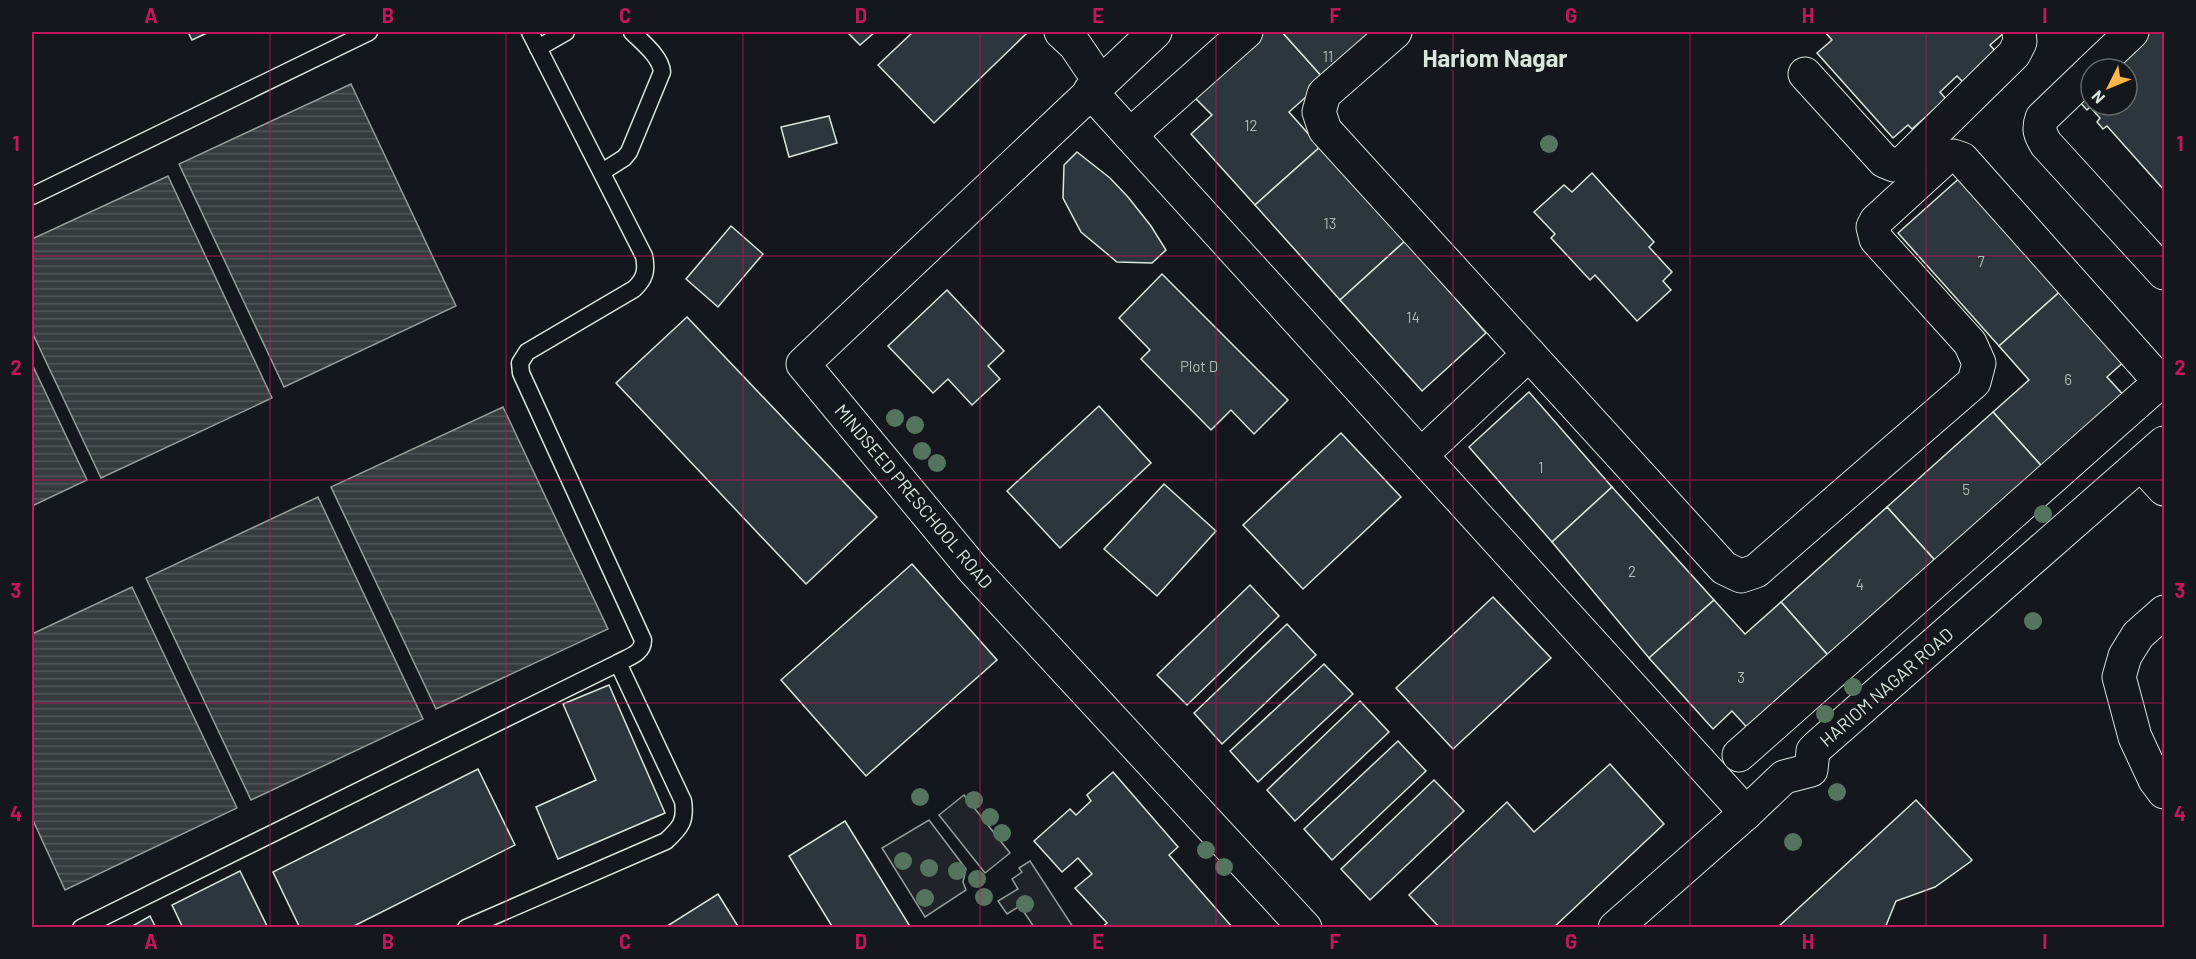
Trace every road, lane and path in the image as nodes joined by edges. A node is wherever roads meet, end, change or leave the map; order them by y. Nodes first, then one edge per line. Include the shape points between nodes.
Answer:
1 (369, 32) edge
2 (530, 32) edge
3 (566, 32) edge
4 (632, 32) edge
5 (1061, 32) edge
6 (1155, 32) edge
7 (1395, 32) edge
8 (2019, 32) edge
9 (2132, 32) edge
10 (1236, 35) edge
11 (538, 48) junction
12 (2106, 57) edge
13 (1805, 74) dead end
14 (2079, 82) edge
15 (1095, 87) junction
16 (1130, 135) junction
17 (602, 172) junction
18 (32, 196) edge
19 (2164, 273) edge
20 (1528, 354) junction
21 (2162, 384) edge
22 (2089, 445) junction
23 (1421, 455) junction
24 (2142, 463) edge
25 (2164, 489) edge
26 (2021, 506) junction
27 (2052, 542) junction
28 (1923, 593) junction
29 (2164, 612) edge
30 (1954, 627) junction
31 (618, 663) junction
32 (1787, 713) junction
33 (1815, 749) junction
34 (1739, 755) dead end
35 (2164, 792) edge
36 (1746, 813) junction
37 (81, 927) edge
38 (466, 927) edge
39 (1305, 927) edge
40 (1615, 927) edge

1 - 18 lane
2 - 11 lane
3 - 11 lane
4 - 17 lane via 662,66 662,72 629,153
5 - 15 street via 1075,45
6 - 15 street
7 - 20 street via 1324,94 1318,112 1325,130
8 - 13 street via 2020,42 2014,54 1902,164 1884,161
9 - 12 street
10 - 16 street
11 - 17 lane
14 - 19 street via 2042,118 2040,135
15 - 16 street
15 - 39 street, MINDSEED PRESCHOOL ROAD via 803,364 974,569
16 - 23 street
17 - 31 lane via 644,256 647,269 642,283 527,352 520,363 521,373 643,640 637,653
20 - 21 street via 1724,567 1741,576 1756,571 1974,382 1979,363 1970,344 1876,239 1874,232 1876,221 1945,158 1953,156 1962,159
20 - 23 street
21 - 22 street
22 - 24 street
22 - 26 street
23 - 36 street
24 - 25 street
24 - 27 street, HARIOM NAGAR ROAD
26 - 27 street
26 - 28 street
27 - 30 street, HARIOM NAGAR ROAD
28 - 30 street
28 - 32 street
29 - 35 street via 2138,635 2125,656 2119,677 2135,737
30 - 33 street, HARIOM NAGAR ROAD
31 - 37 lane
31 - 38 lane via 683,801 685,816 678,830 666,841
32 - 33 street
32 - 34 street
33 - 36 street, HARIOM NAGAR ROAD via 1811,770 1784,777
36 - 40 street, HARIOM NAGAR ROAD

